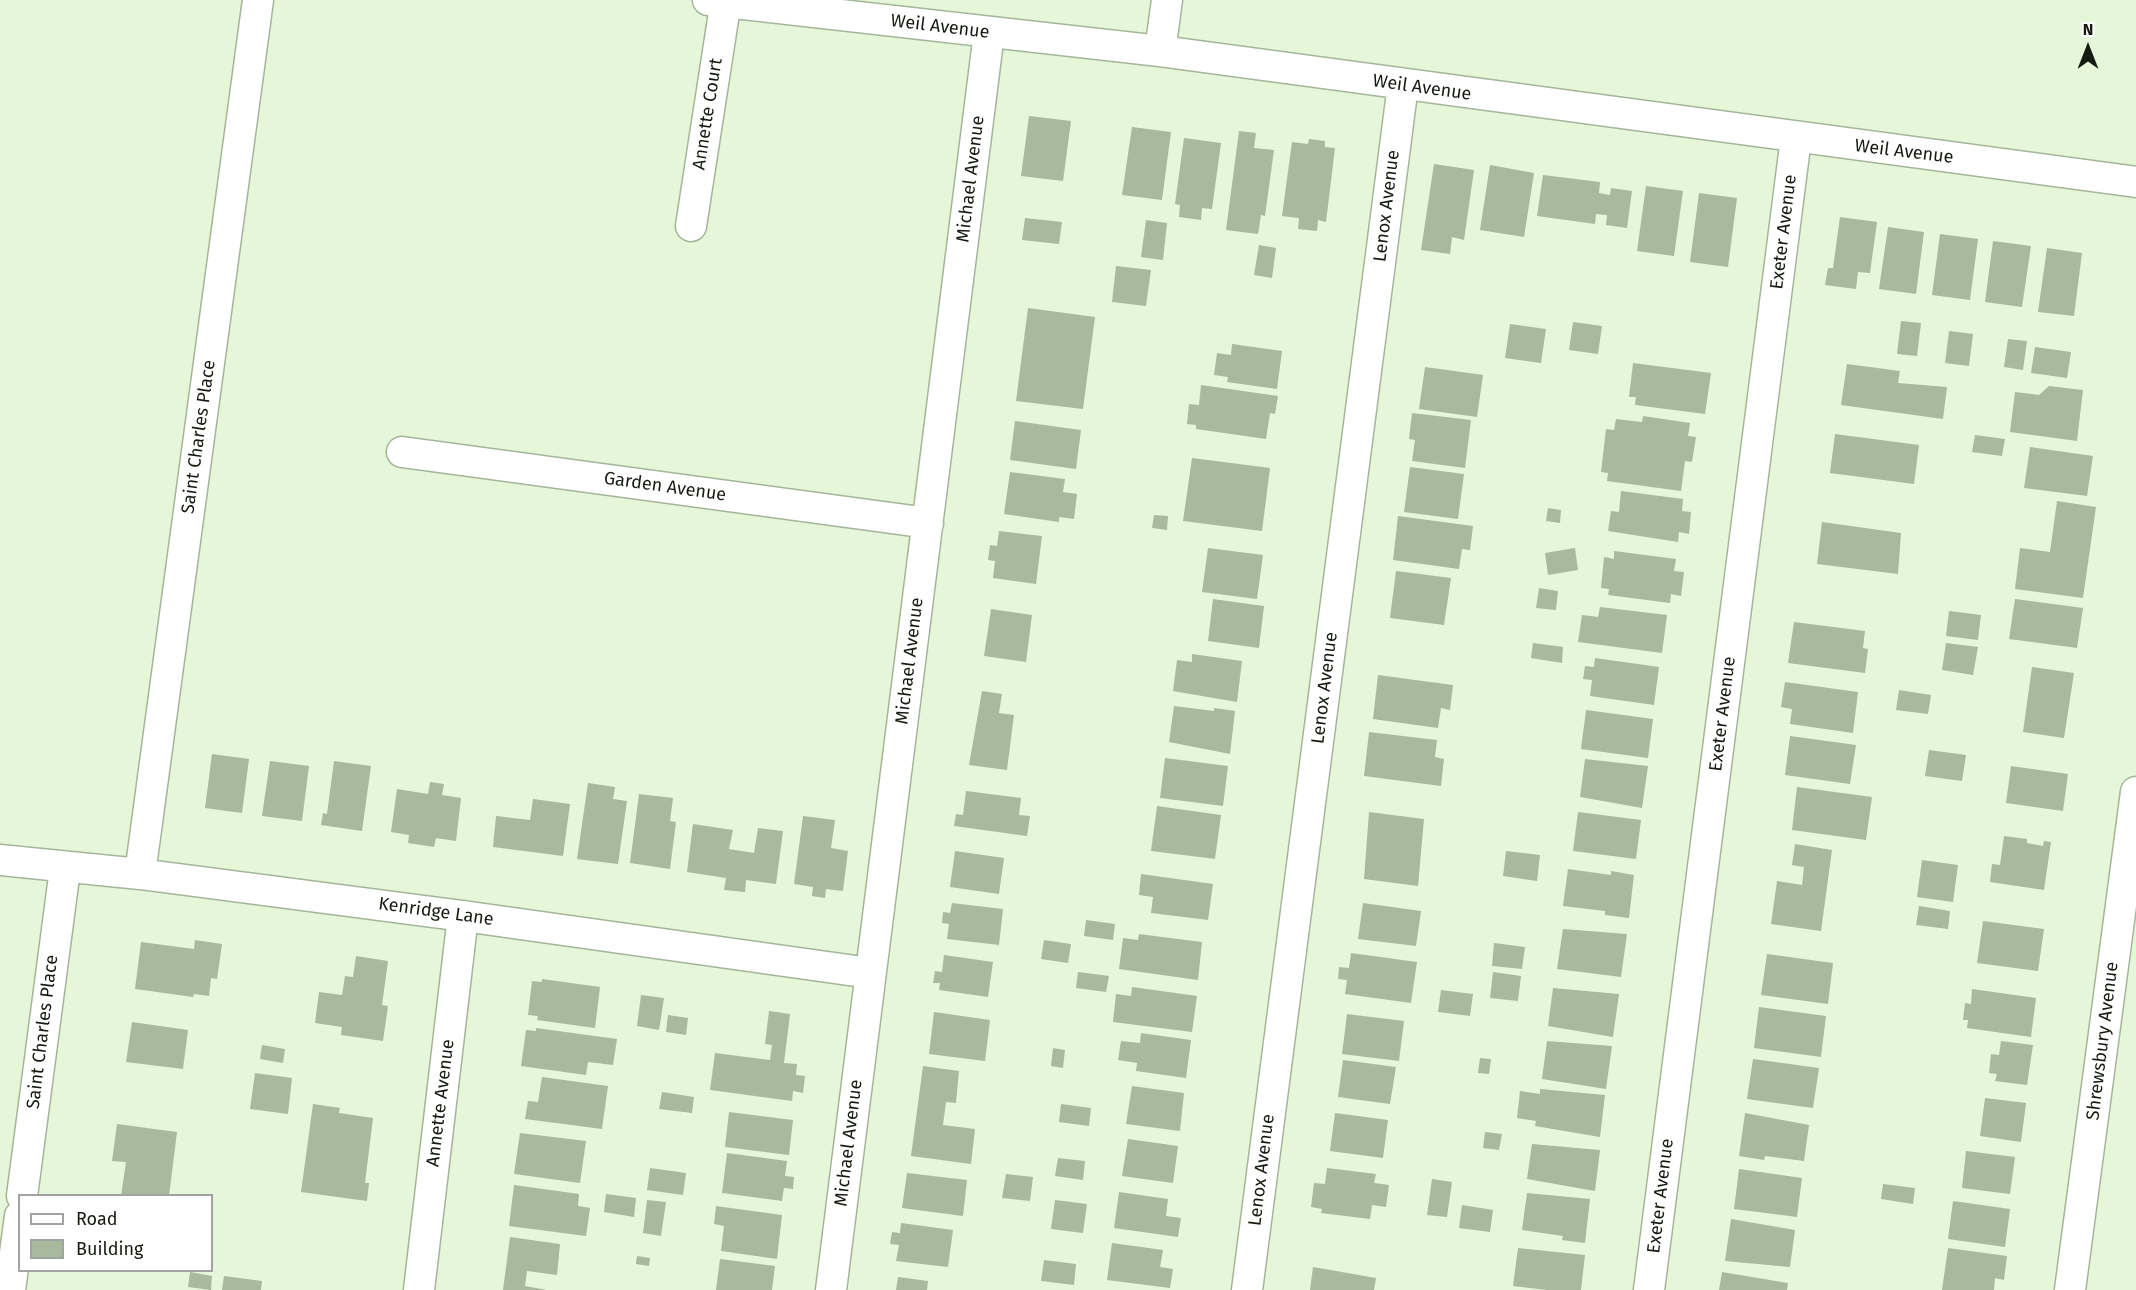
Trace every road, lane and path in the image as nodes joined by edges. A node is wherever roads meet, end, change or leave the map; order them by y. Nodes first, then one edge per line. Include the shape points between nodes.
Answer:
1 (258, 0) edge
2 (1167, 0) edge
3 (720, 1) edge
4 (989, 33) junction
5 (1160, 51) junction
6 (1403, 86) junction
7 (1796, 138) junction
8 (2136, 182) edge
9 (691, 226) dead end
10 (402, 452) dead end
11 (928, 523) junction
12 (2136, 792) edge
13 (0, 860) edge
14 (65, 869) junction
15 (140, 874) junction
16 (463, 915) junction
17 (870, 973) junction
18 (22, 1194) edge
19 (18, 1231) edge
20 (10, 1290) edge
21 (419, 1290) edge
22 (831, 1290) edge
23 (1246, 1290) edge
24 (1649, 1290) edge
25 (2070, 1290) edge

1 - 15 street, Saint Charles Place
2 - 5 street
3 - 4 street, Weil Avenue
3 - 9 street, Annette Court
4 - 5 street, Weil Avenue
4 - 11 street, Michael Avenue
5 - 6 street, Weil Avenue
6 - 7 street, Weil Avenue
6 - 23 street, Lenox Avenue
7 - 8 street, Weil Avenue
7 - 24 street, Exeter Avenue
10 - 11 street, Garden Avenue
11 - 17 street, Michael Avenue
12 - 25 street, Shrewsbury Avenue
13 - 14 street, Kenridge Lane
14 - 15 street, Kenridge Lane
14 - 18 street, Saint Charles Place
15 - 16 street, Kenridge Lane
16 - 17 street, Kenridge Lane
16 - 21 street, Annette Avenue
17 - 22 street, Michael Avenue
19 - 20 street

